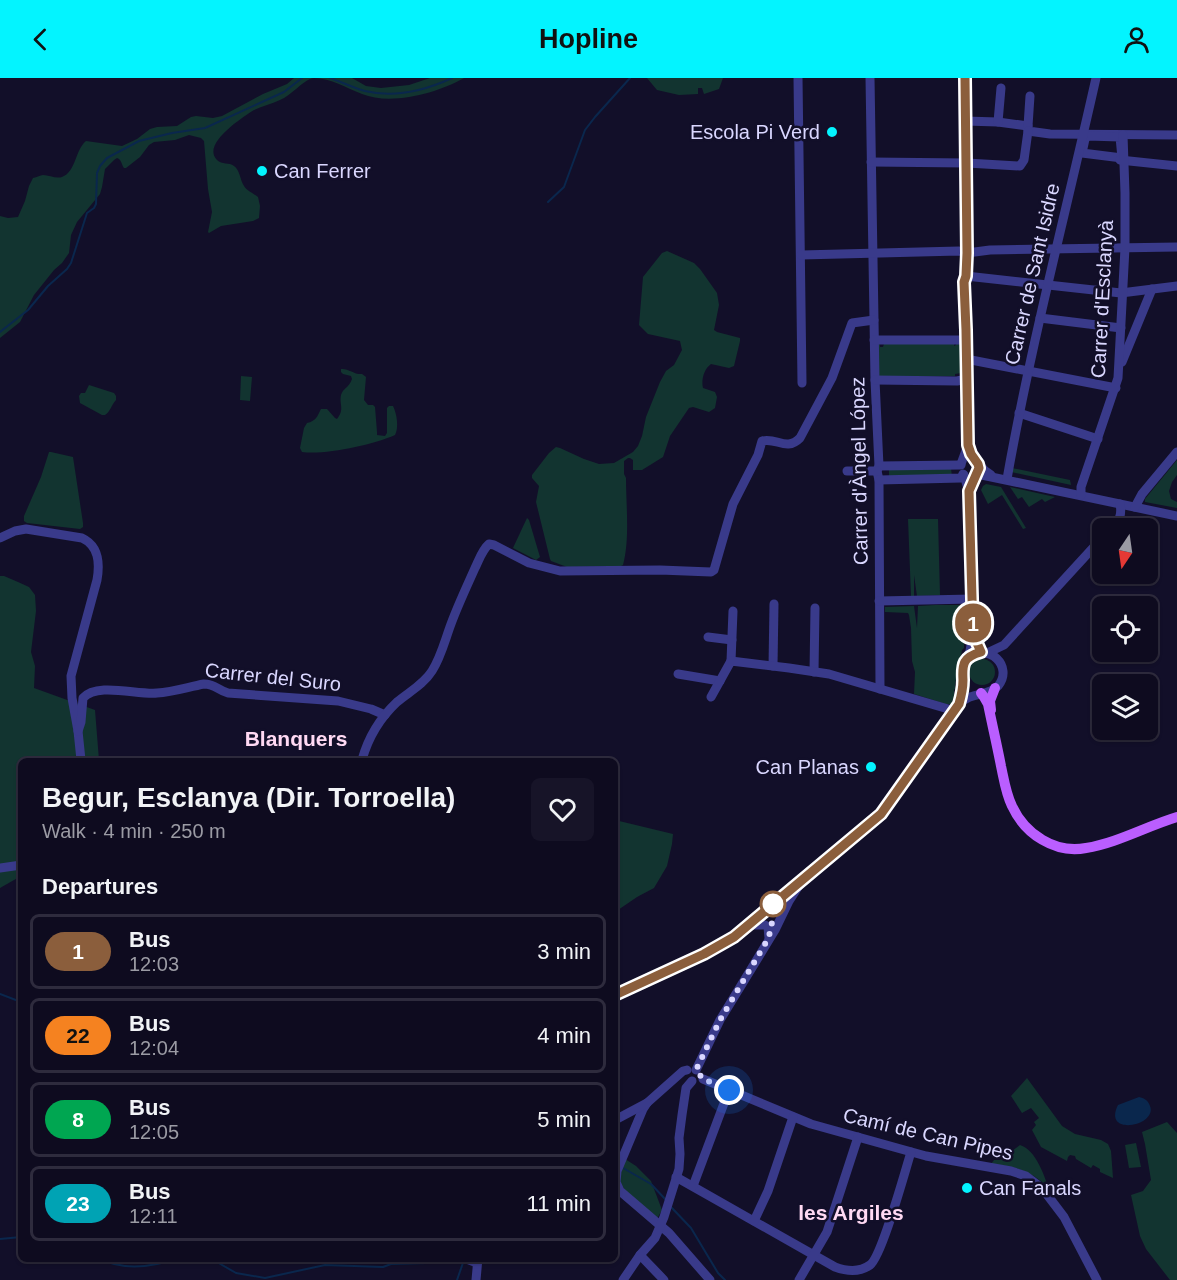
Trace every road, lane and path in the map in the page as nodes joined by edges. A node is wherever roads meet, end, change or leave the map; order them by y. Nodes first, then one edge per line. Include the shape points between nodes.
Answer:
1 (798, 78) edge
2 (870, 78) edge
3 (1096, 78) edge
4 (966, 79) edge
5 (1001, 88) dead end
6 (1030, 96) dead end
7 (965, 121) junction
8 (998, 123) junction
9 (1028, 128) junction
10 (1083, 135) junction
11 (1123, 135) junction
12 (1177, 135) edge
13 (1081, 154) junction
14 (1124, 160) junction
15 (871, 162) junction
16 (967, 163) junction
17 (1177, 166) edge
18 (1125, 248) junction
19 (1177, 248) edge
20 (1056, 249) junction
21 (967, 253) junction
22 (873, 254) junction
23 (801, 255) junction
24 (966, 276) junction
25 (1047, 285) junction
26 (1177, 286) edge
27 (1152, 289) junction
28 (1123, 293) junction
29 (1040, 318) junction
30 (874, 320) junction
31 (1121, 328) junction
32 (874, 340) junction
33 (966, 340) junction
34 (966, 359) junction
35 (1119, 370) junction
36 (1028, 371) junction
37 (967, 379) junction
38 (875, 380) junction
39 (802, 382) dead end
40 (1116, 388) junction
41 (1019, 413) junction
42 (1098, 439) junction
43 (968, 445) junction
44 (1177, 452) edge
45 (976, 468) junction
46 (962, 470) junction
47 (847, 471) dead end
48 (878, 472) junction
49 (1007, 479) junction
50 (969, 491) junction
51 (1081, 495) junction
52 (1120, 504) junction
53 (1135, 507) junction
54 (1177, 516) edge
55 (1120, 518) edge
56 (0, 538) edge
57 (1092, 549) edge
58 (972, 599) junction
59 (879, 601) junction
60 (774, 604) dead end
61 (815, 608) dead end
62 (733, 611) dead end
63 (973, 634) junction
64 (708, 637) dead end
65 (732, 640) junction
66 (984, 652) junction
67 (967, 659) junction
68 (731, 661) junction
69 (774, 666) junction
70 (813, 672) junction
71 (678, 674) dead end
72 (963, 680) junction
73 (720, 681) junction
74 (995, 688) junction
75 (880, 689) junction
76 (981, 693) junction
77 (711, 697) dead end
78 (957, 708) junction
79 (385, 715) junction
80 (78, 731) junction
81 (81, 758) edge
82 (363, 758) edge
83 (1177, 816) edge
84 (18, 865) edge
85 (0, 868) edge
86 (809, 873) junction
87 (781, 897) junction
88 (764, 911) junction
89 (777, 912) junction
90 (744, 928) junction
91 (768, 939) junction
92 (618, 994) edge
93 (694, 1074) junction
94 (729, 1090) junction
95 (647, 1104) junction
96 (628, 1113) junction
97 (793, 1117) junction
98 (618, 1118) edge
99 (639, 1119) junction
100 (858, 1137) junction
101 (911, 1152) junction
102 (618, 1171) edge
103 (676, 1177) junction
104 (618, 1186) edge
105 (693, 1186) junction
106 (754, 1221) junction
107 (660, 1226) junction
108 (640, 1255) junction
109 (814, 1255) junction
110 (477, 1262) edge
111 (476, 1280) edge
112 (623, 1280) edge
113 (664, 1280) edge
114 (710, 1280) edge
115 (799, 1280) edge
116 (1097, 1280) edge

1 - 23 street
2 - 15 street, Carrer d'Àngel López
3 - 10 street, Carrer de Sant Isidre
4 - 7 street
5 - 8 street
6 - 9 street
7 - 8 street
7 - 16 street
8 - 9 street
9 - 10 street via 1050,134
9 - 16 street via 1020,166
10 - 11 street
10 - 13 street, Carrer de Sant Isidre
11 - 12 street
11 - 14 street, Carrer d'Esclanyà
13 - 14 street
13 - 20 street, Carrer de Sant Isidre
14 - 17 street
14 - 18 street, Carrer d'Esclanyà
15 - 16 street
15 - 22 street, Carrer d'Àngel López
16 - 21 street
18 - 19 street
18 - 20 street
18 - 28 street, Carrer d'Esclanyà
20 - 21 street
20 - 25 street, Carrer de Sant Isidre
21 - 22 street
21 - 24 street
22 - 23 street
22 - 30 street, Carrer d'Àngel López
23 - 39 street
24 - 25 street
24 - 33 street
25 - 28 street
25 - 29 street, Carrer de Sant Isidre
26 - 27 street
27 - 28 street
27 - 35 street
28 - 31 street, Carrer d'Esclanyà
29 - 31 street
29 - 36 street, Carrer de Sant Isidre
30 - 32 street, Carrer d'Àngel López
30 - 79 street via 852,323 832,378 800,438 790,445 762,441 733,504 714,570 560,571 529,563 489,544 432,672
31 - 35 street, Carrer d'Esclanyà
32 - 33 street
32 - 38 street, Carrer d'Àngel López
33 - 34 street
34 - 36 street
34 - 37 street
35 - 40 street, Carrer d'Esclanyà
36 - 40 street
36 - 41 street, Carrer de Sant Isidre
37 - 38 street
37 - 43 street
38 - 48 street, Carrer d'Àngel López
40 - 42 street, Carrer d'Esclanyà
41 - 42 street
41 - 49 street, Carrer de Sant Isidre
42 - 51 street, Carrer d'Esclanyà
43 - 45 street
43 - 46 street
44 - 53 street
45 - 46 street via 970,477
45 - 46 street via 966,459
45 - 49 street
45 - 50 street
46 - 48 street
46 - 48 street via 961,478
46 - 50 street
47 - 48 street
48 - 59 street, Carrer d'Àngel López
49 - 51 street
50 - 58 street
51 - 52 street
52 - 53 street
52 - 55 street
53 - 54 street
56 - 80 street via 26,529 86,539 95,549 99,570 71,676
57 - 66 street via 1004,645
58 - 59 street
58 - 63 street
59 - 75 street, Carrer d'Àngel López
60 - 69 street
61 - 70 street
62 - 65 street
63 - 66 street
63 - 67 street
64 - 65 street
65 - 68 street
66 - 67 street
66 - 74 street via 994,656 1002,667 1002,679
67 - 72 street via 961,673
68 - 69 street
68 - 73 street
69 - 70 street
70 - 75 street
71 - 73 street
72 - 76 street via 966,686
72 - 78 street
73 - 77 street
74 - 76 street
74 - 83 main road via 991,710 1012,798 1031,829 1058,842 1083,846
75 - 78 street
76 - 78 street
76 - 83 main road via 1012,808 1038,838 1059,847 1083,849
78 - 86 street via 881,814
79 - 80 street, Carrer del Suro via 345,702 228,693 211,684 157,693 118,690 84,695
79 - 82 street
80 - 81 street
84 - 85 street
86 - 87 street
86 - 89 street
87 - 88 street
87 - 89 street
88 - 89 street via 772,908
88 - 90 street
89 - 91 street via 775,930
90 - 91 street via 765,925
90 - 92 street via 704,954
91 - 93 street via 720,1020
93 - 94 street, Camí de Can Pipes
93 - 95 street via 683,1071
93 - 103 street via 686,1088 681,1115
94 - 97 street, Camí de Can Pipes
94 - 105 street
95 - 96 street
95 - 99 street
96 - 98 street
96 - 99 street via 637,1112
97 - 100 street, Camí de Can Pipes
97 - 106 street
99 - 102 street
100 - 101 street, Camí de Can Pipes
100 - 109 street via 827,1232
101 - 109 street via 872,1264 858,1270 842,1270
101 - 116 street, Camí de Can Pipes via 1019,1173 1035,1182 1064,1217
103 - 105 street
103 - 107 street
104 - 107 street
105 - 106 street
106 - 109 street
107 - 108 street
107 - 114 street
108 - 112 street
108 - 113 street
109 - 115 street
110 - 111 street

